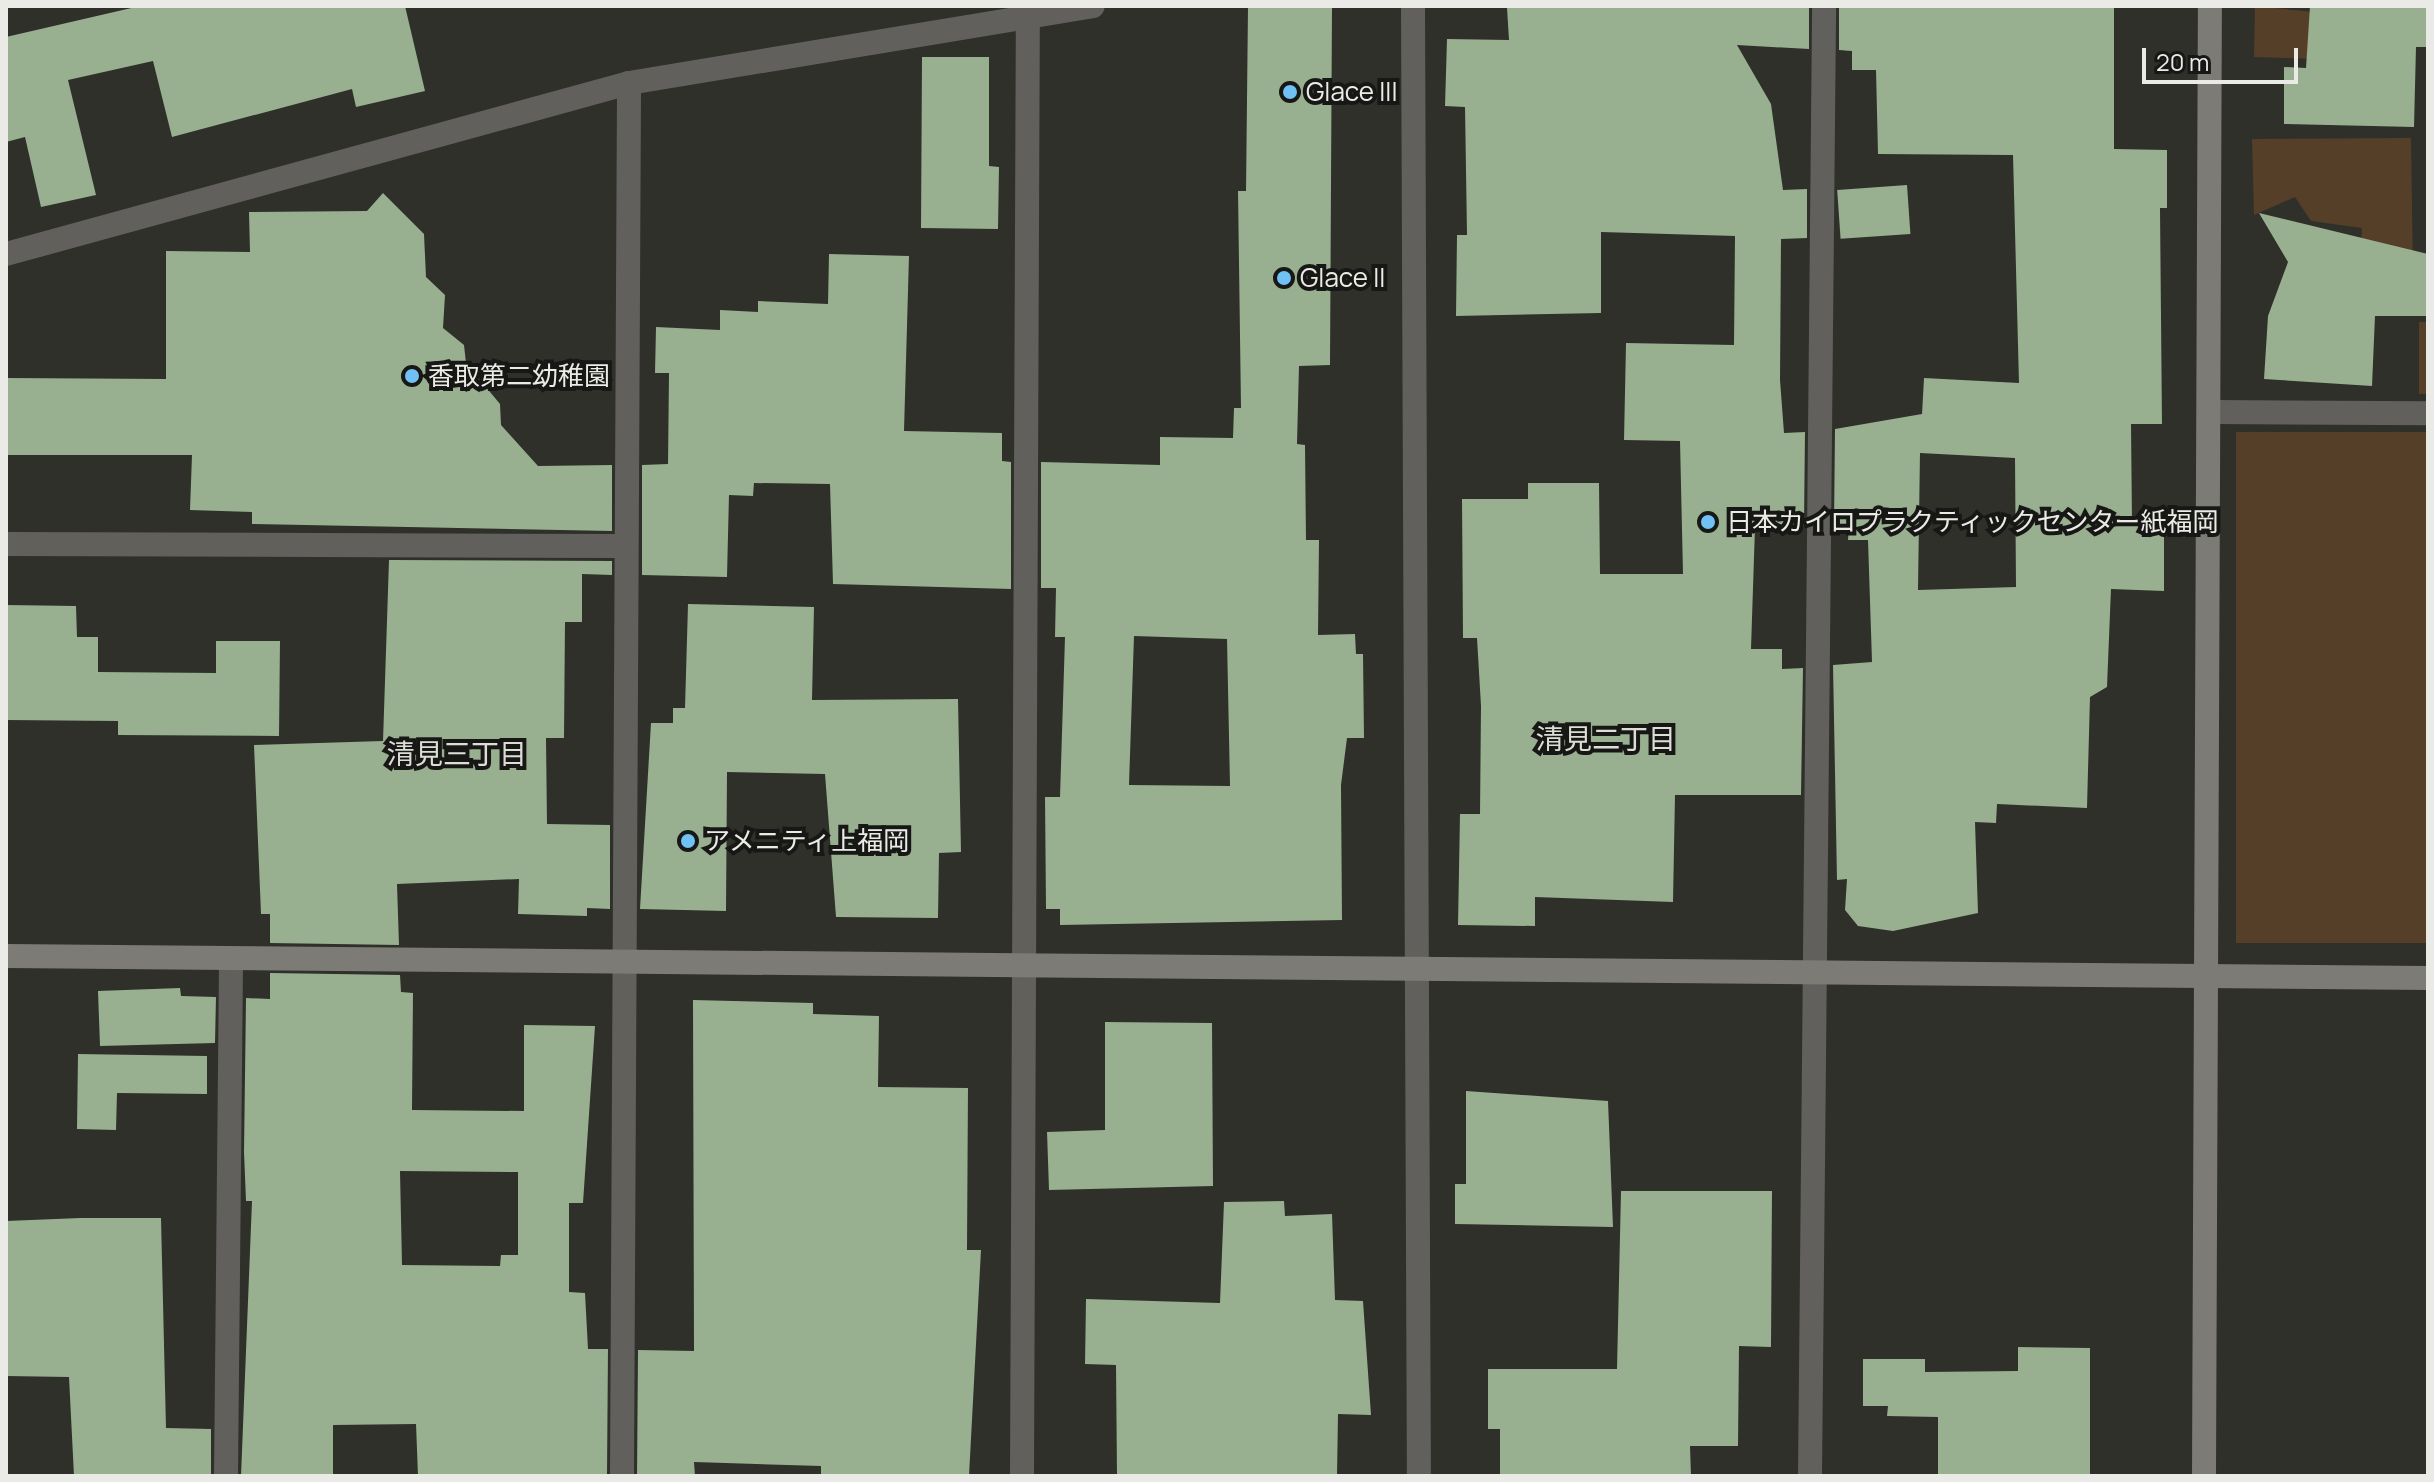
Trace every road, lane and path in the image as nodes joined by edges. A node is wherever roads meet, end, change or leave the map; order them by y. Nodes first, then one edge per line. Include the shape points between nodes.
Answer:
1 (1093, 6) edge
2 (1413, 6) edge
3 (1824, 6) edge
4 (2210, 6) edge
5 (1028, 11) edge
6 (629, 83) junction
7 (6, 254) edge
8 (2212, 412) junction
9 (2428, 413) edge
10 (6, 544) edge
11 (624, 546) junction
12 (6, 956) edge
13 (624, 957) junction
14 (231, 960) junction
15 (1028, 962) junction
16 (1415, 968) junction
17 (1814, 974) junction
18 (2428, 978) edge
19 (2210, 980) junction
20 (226, 1476) edge
21 (622, 1476) edge
22 (1022, 1476) edge
23 (1419, 1476) edge
24 (1810, 1476) edge
25 (2204, 1476) edge

1 - 5 street
2 - 16 street
3 - 17 street
4 - 8 street
5 - 6 street
5 - 15 street
6 - 7 street
6 - 11 street
8 - 9 street
8 - 19 street
10 - 11 street
11 - 13 street
12 - 14 street
13 - 14 street
13 - 15 street
13 - 21 street
14 - 20 street
15 - 16 street
15 - 22 street
16 - 17 street
16 - 23 street
17 - 19 street
17 - 24 street
18 - 19 street
19 - 25 street

